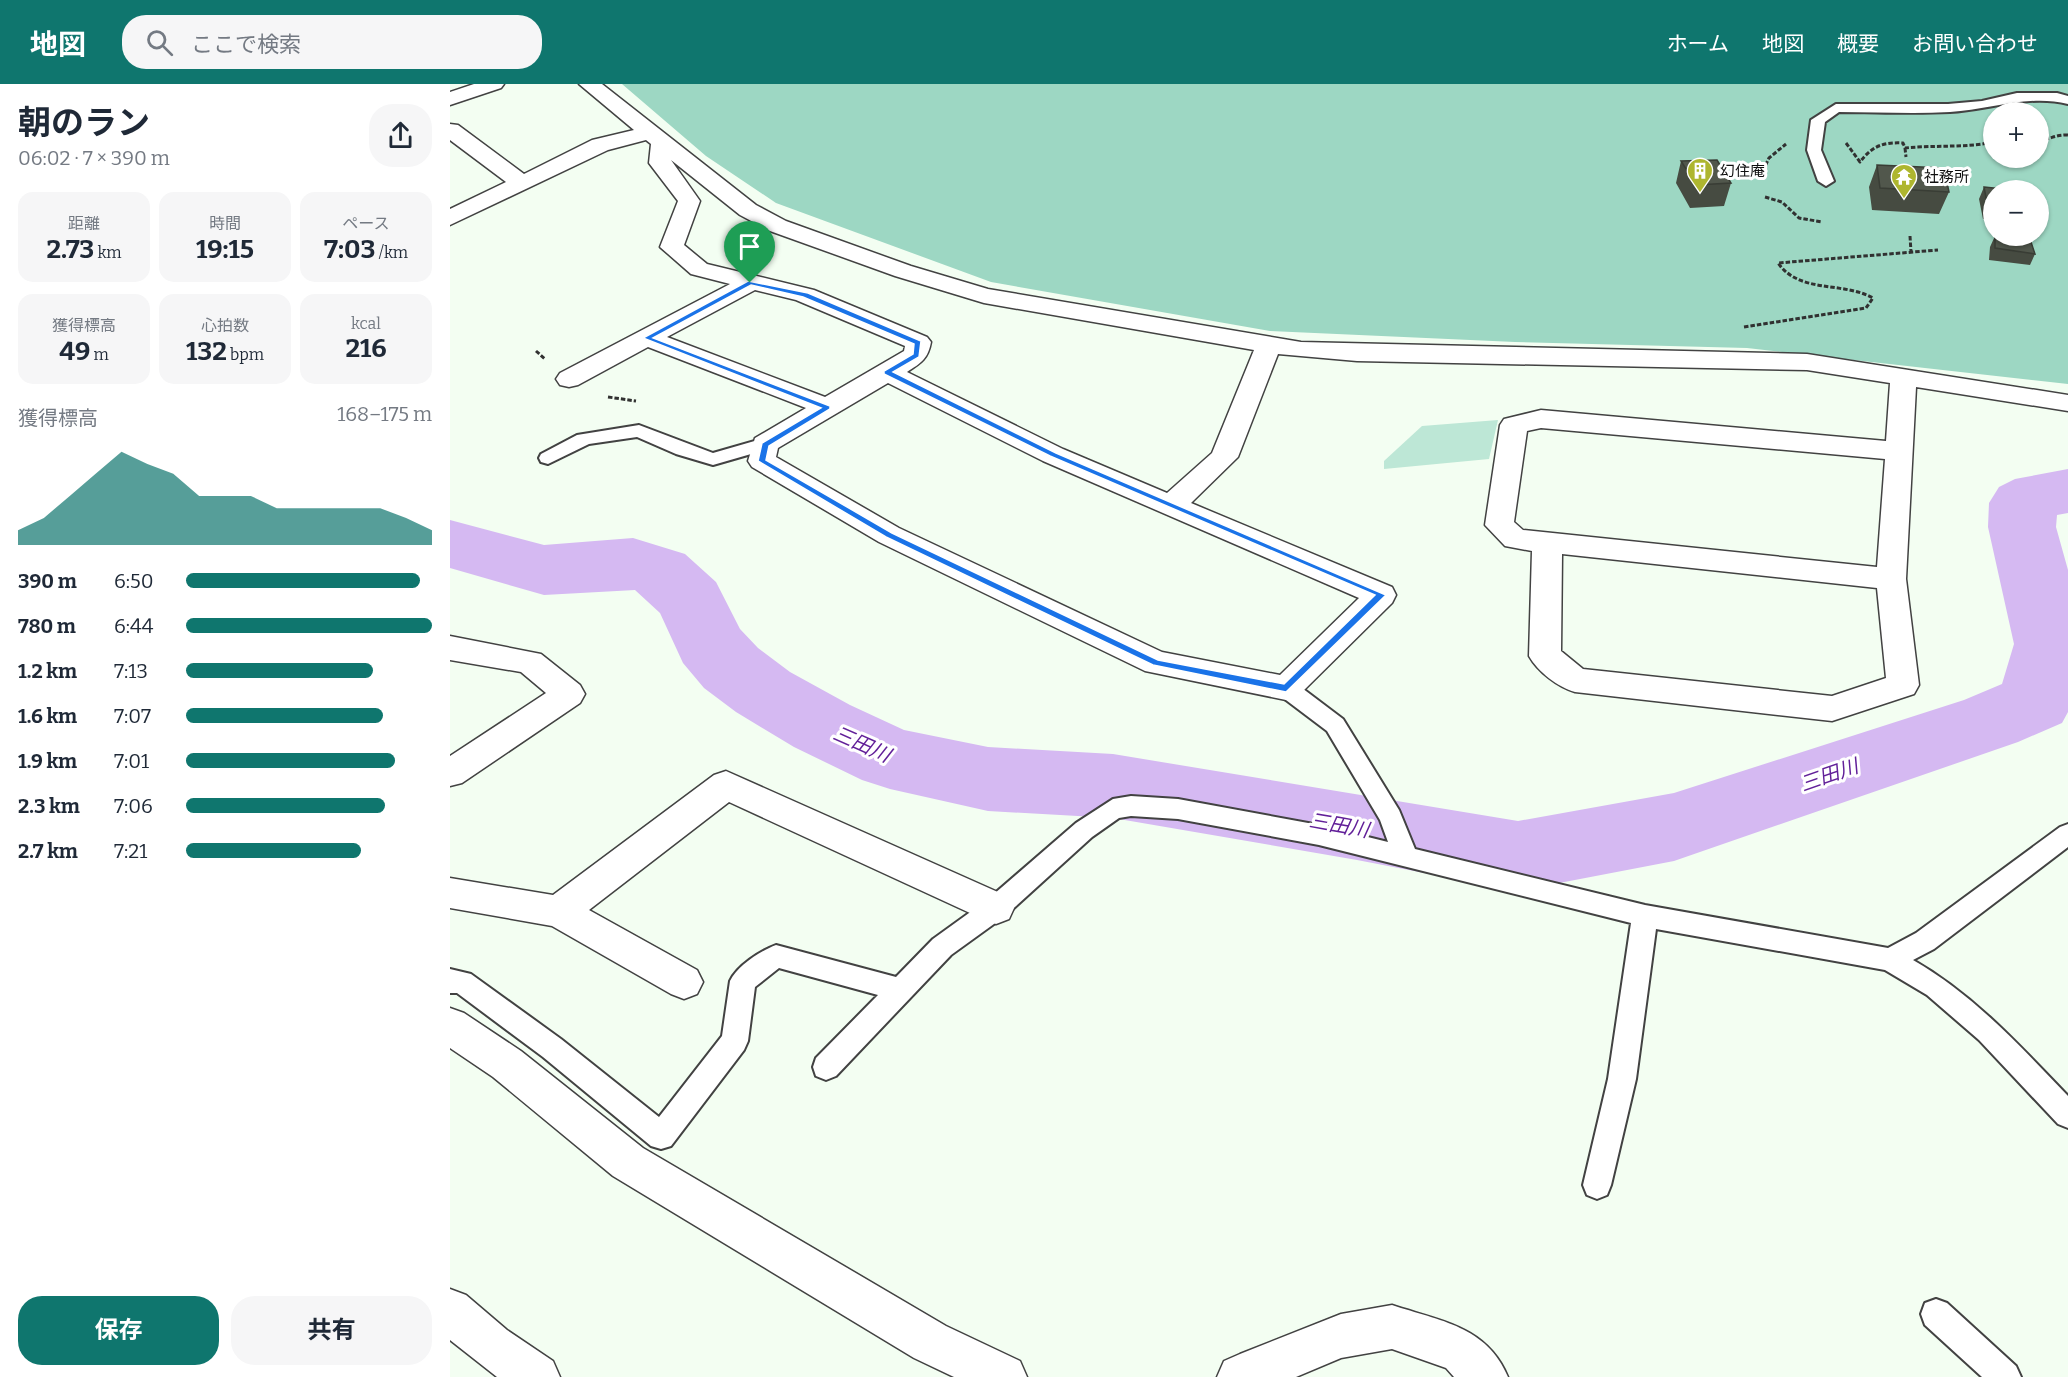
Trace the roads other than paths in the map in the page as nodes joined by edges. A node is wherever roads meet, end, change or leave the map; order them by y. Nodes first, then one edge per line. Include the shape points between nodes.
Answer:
1 (494, 84) edge
2 (589, 84) edge
3 (450, 99) edge
4 (2068, 100) edge
5 (450, 130) edge
6 (656, 138) junction
7 (1826, 181) dead end
8 (522, 183) junction
9 (450, 218) edge
10 (750, 283) junction
11 (647, 338) junction
12 (1269, 344) junction
13 (887, 372) junction
14 (1904, 376) junction
15 (569, 379) dead end
16 (2068, 403) edge
17 (827, 407) junction
18 (765, 444) junction
19 (1899, 451) junction
20 (548, 458) dead end
21 (1171, 505) junction
22 (1547, 542) junction
23 (1891, 579) junction
24 (450, 648) edge
25 (1286, 688) junction
26 (450, 773) edge
27 (2068, 834) edge
28 (1405, 854) junction
29 (450, 893) edge
30 (996, 908) junction
31 (559, 912) junction
32 (1645, 916) junction
33 (1890, 960) junction
34 (450, 981) edge
35 (684, 982) dead end
36 (899, 989) junction
37 (450, 1026) edge
38 (826, 1067) dead end
39 (2068, 1115) edge
40 (1597, 1185) dead end
41 (450, 1311) edge
42 (1936, 1314) dead end
43 (537, 1377) edge
44 (1004, 1377) edge
45 (1240, 1377) edge
46 (1485, 1377) edge
47 (2005, 1377) edge

1 - 3 street
2 - 6 street
4 - 7 lane via 2017,97 1948,108 1836,108 1818,120 1814,150
5 - 8 street
6 - 8 street via 600,145
6 - 10 street via 660,163 689,201 672,247 699,269
6 - 12 street via 748,210 778,226 903,271 984,296
8 - 9 street
10 - 11 street
10 - 13 street via 805,295 918,342 916,355
11 - 15 street
11 - 17 street
12 - 14 street via 1357,353 1808,362
12 - 21 street via 1224,457
13 - 17 street
13 - 21 street via 1053,454
14 - 16 street
14 - 19 street
17 - 18 street
18 - 20 lane via 713,459 639,431 584,439
18 - 25 street via 762,461 889,535 1156,663
19 - 22 street via 1541,419 1514,425 1499,525 1515,539
19 - 23 street
21 - 25 street via 1381,595
22 - 23 street
22 - 23 street via 1545,656 1575,680 1832,710 1903,685
24 - 26 street via 530,662 569,694
25 - 28 lane via 1335,725 1391,817
27 - 33 lane via 1925,941
28 - 30 lane via 1178,809 1131,806 1113,809 1094,823
28 - 32 lane
29 - 31 street
30 - 31 street via 726,784
30 - 36 lane via 942,947
31 - 35 street
32 - 33 lane
32 - 40 lane via 1622,1079
33 - 39 lane via 1936,987 1988,1031
34 - 36 lane via 462,982 552,1048 661,1136 735,1041 743,981 776,956
36 - 38 lane
37 - 44 street via 507,1064 628,1162 930,1342
41 - 43 street via 491,1346
42 - 47 lane
45 - 46 street via 1341,1336 1392,1328 1460,1350

